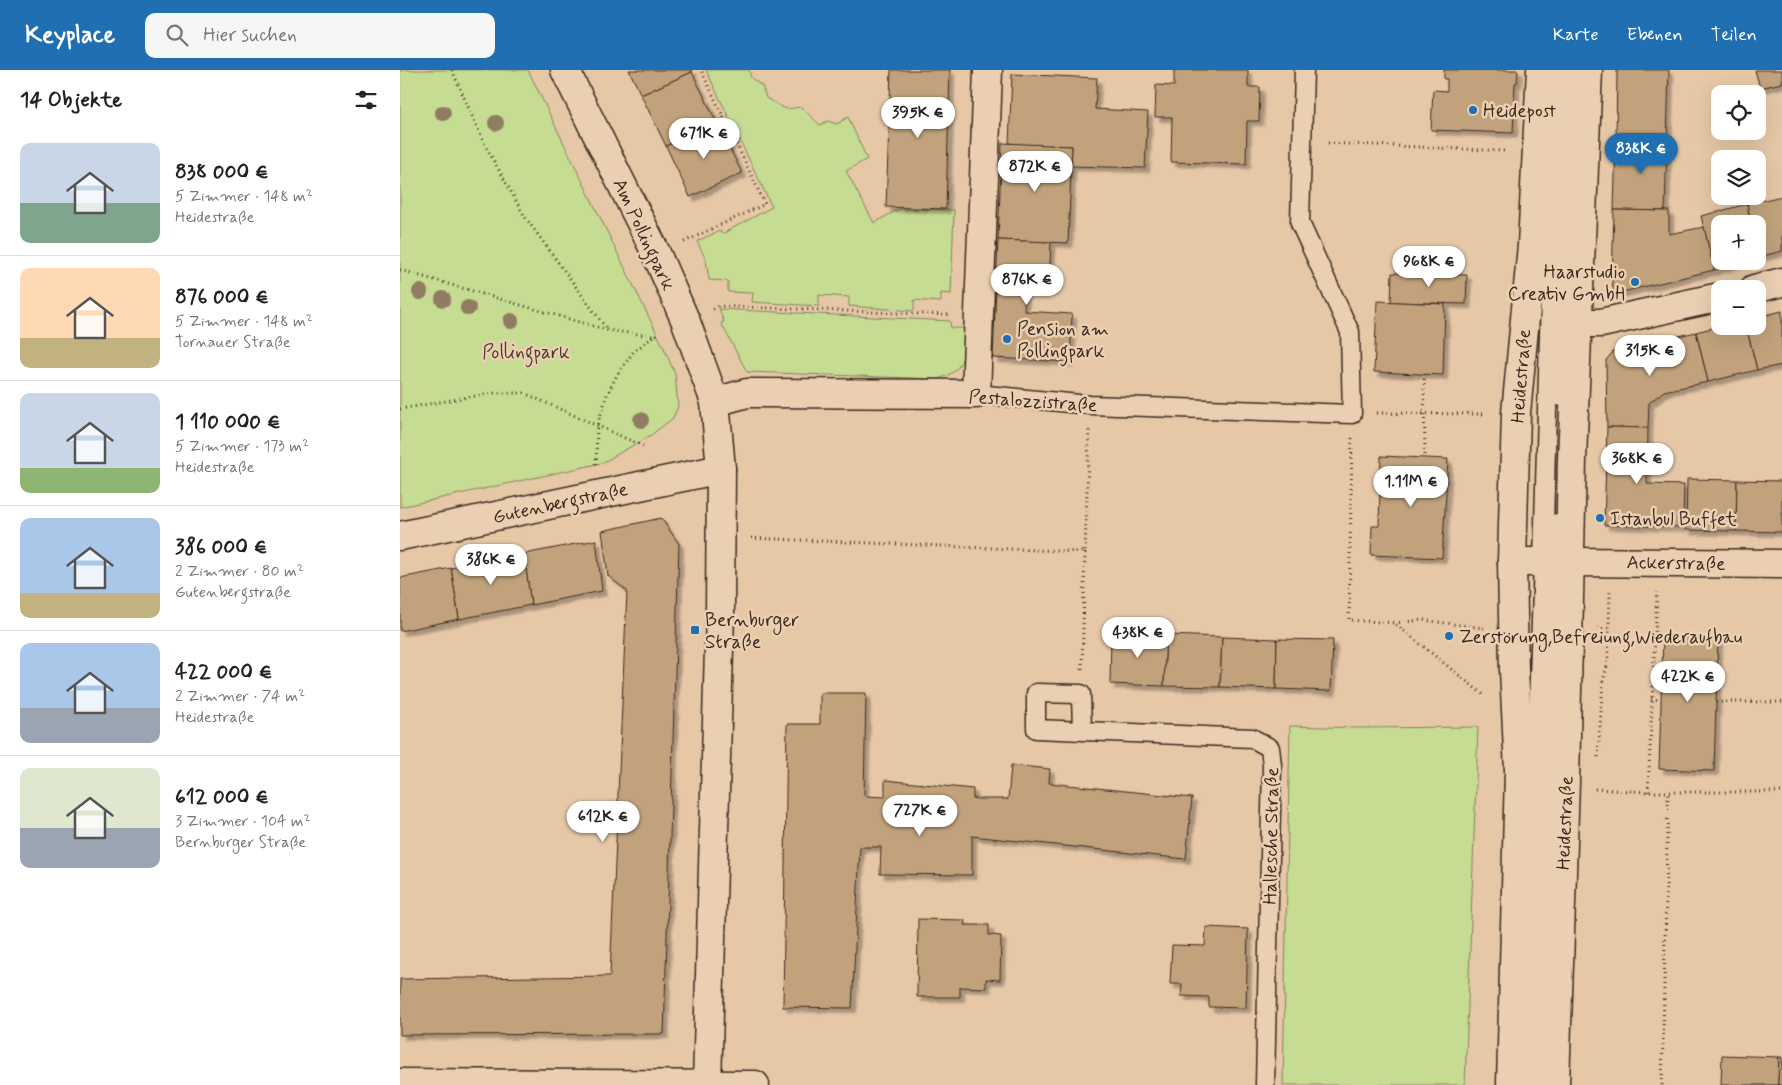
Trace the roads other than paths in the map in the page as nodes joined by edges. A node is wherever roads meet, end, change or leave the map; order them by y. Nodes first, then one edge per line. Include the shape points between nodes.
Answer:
1 (565, 70) edge
2 (988, 70) edge
3 (1304, 70) edge
4 (1541, 70) edge
5 (1556, 70) edge
6 (1570, 70) edge
7 (1588, 70) edge
8 (1782, 282) edge
9 (1766, 286) edge
10 (1711, 298) edge
11 (1578, 324) junction
12 (976, 394) junction
13 (715, 402) junction
14 (721, 469) junction
15 (400, 536) edge
16 (1512, 562) junction
17 (1557, 562) junction
18 (1782, 564) edge
19 (1082, 731) junction
20 (400, 1083) edge
21 (707, 1084) edge
22 (755, 1085) edge
23 (1265, 1085) edge
24 (1511, 1085) edge
25 (1525, 1085) edge
26 (1540, 1085) edge
27 (1555, 1085) edge

1 - 13 street, Am Pollingpark via 656,253
2 - 12 street
3 - 12 lane, Pestalozzistraße via 1300,223 1350,332 1352,414 1090,405
4 - 16 street, Heidestraße via 1532,245 1516,413
5 - 17 lane
6 - 17 lane
7 - 11 street, Heidestraße
8 - 9 street
10 - 11 street via 1601,324
11 - 17 street, Heidestraße
12 - 13 street, Pestalozzistraße via 747,393
13 - 14 street
14 - 15 street, Gutenbergstraße
14 - 21 street
16 - 17 street
16 - 24 street, Heidestraße via 1519,771
17 - 18 street, Ackerstraße
17 - 25 lane
17 - 26 lane
17 - 27 street, Heidestraße
19 - 19 lane, Hallesche Straße via 1036,729 1036,693 1081,694
19 - 23 lane, Hallesche Straße via 1252,738 1270,748
20 - 21 street
21 - 22 street

